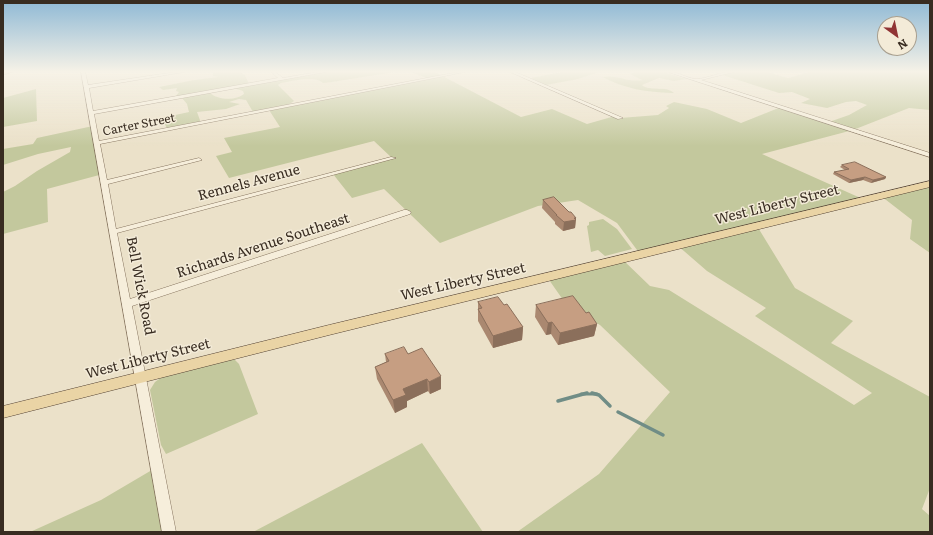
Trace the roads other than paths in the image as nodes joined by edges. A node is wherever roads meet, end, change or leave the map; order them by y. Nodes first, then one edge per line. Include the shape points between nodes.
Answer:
1 (88, 96) edge
2 (187, 96) edge
3 (339, 96) edge
4 (568, 96) edge
5 (747, 96) edge
6 (91, 113) junction
7 (620, 118) dead end
8 (96, 143) junction
9 (930, 155) edge
10 (393, 158) dead end
11 (200, 160) dead end
12 (104, 183) junction
13 (930, 184) edge
14 (407, 212) dead end
15 (113, 232) junction
16 (127, 304) junction
17 (140, 376) junction
18 (3, 412) edge
19 (169, 532) edge

1 - 6 street, Bell Wick Road
2 - 6 street
3 - 8 street, Carter Street
4 - 7 street
5 - 9 street
6 - 8 street, Bell Wick Road
8 - 12 street, Bell Wick Road
10 - 15 street, Rennels Avenue
11 - 12 street
12 - 15 street, Bell Wick Road
13 - 17 main road, West Liberty Street
14 - 16 street, Richards Avenue Southeast
15 - 16 street, Bell Wick Road
16 - 17 street, Bell Wick Road
17 - 18 main road, West Liberty Street
17 - 19 street, Bell Wick Road

